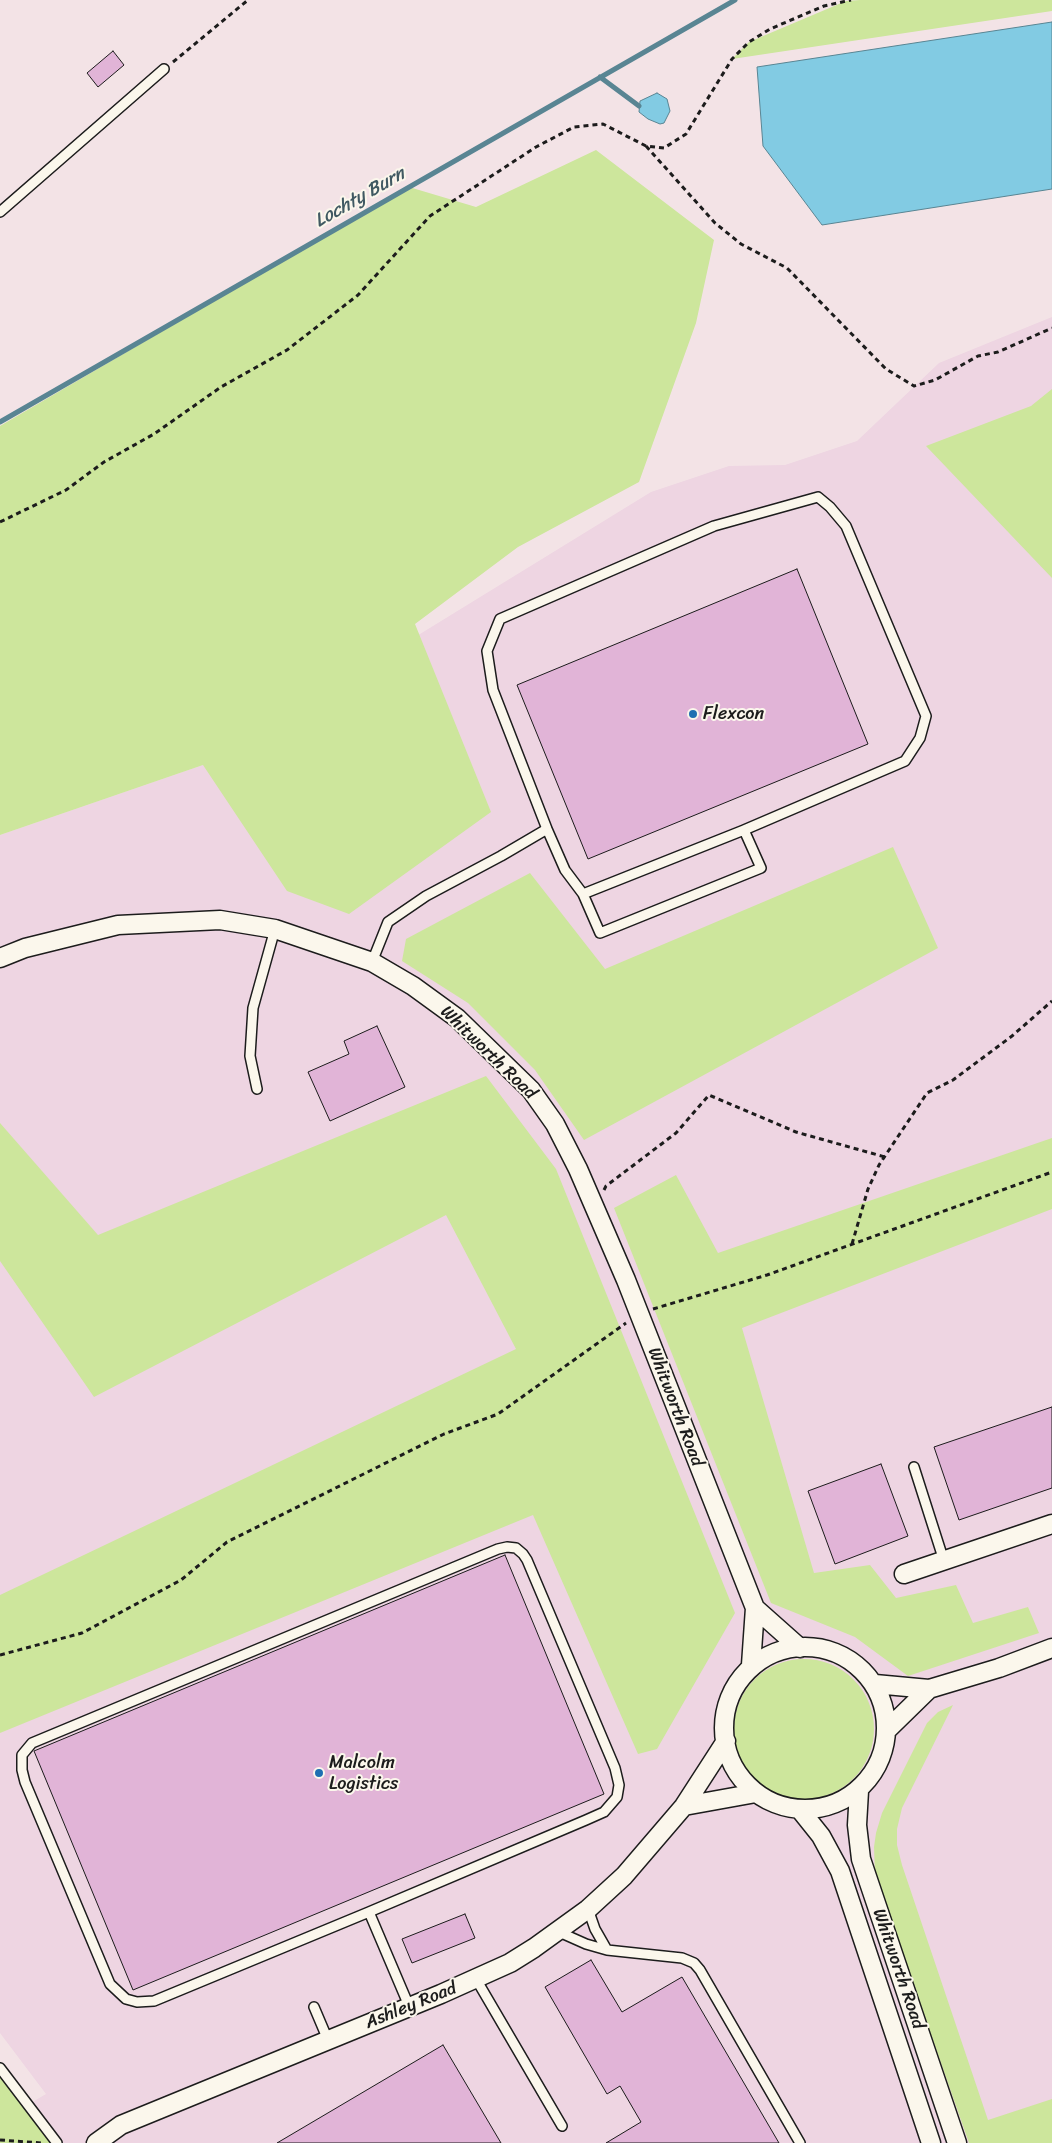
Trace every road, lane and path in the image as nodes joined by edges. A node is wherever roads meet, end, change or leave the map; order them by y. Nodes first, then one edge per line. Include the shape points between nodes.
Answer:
1 (248, 0) edge
2 (851, 0) edge
3 (164, 68) joint
4 (646, 146) junction
5 (0, 212) edge
6 (1052, 328) edge
7 (0, 522) edge
8 (547, 829) junction
9 (744, 830) junction
10 (583, 894) junction
11 (275, 929) junction
12 (0, 958) edge
13 (372, 962) junction
14 (1052, 1001) edge
15 (257, 1089) dead end
16 (885, 1157) junction
17 (1052, 1172) edge
18 (595, 1209) junction
19 (852, 1244) junction
20 (639, 1314) junction
21 (914, 1467) dead end
22 (1052, 1524) edge
23 (944, 1561) junction
24 (904, 1574) dead end
25 (755, 1608) junction
26 (800, 1648) junction
27 (1052, 1648) edge
28 (0, 1655) edge
29 (750, 1665) junction
30 (875, 1684) junction
31 (929, 1689) junction
32 (887, 1730) junction
33 (726, 1741) junction
34 (859, 1791) junction
35 (756, 1793) junction
36 (684, 1806) junction
37 (801, 1811) junction
38 (588, 1909) junction
39 (369, 1912) junction
40 (559, 1932) junction
41 (606, 1950) junction
42 (476, 1979) junction
43 (409, 2006) junction
44 (314, 2007) dead end
45 (328, 2040) junction
46 (0, 2068) edge
47 (562, 2126) dead end
48 (0, 2140) edge
49 (44, 2143) edge
50 (57, 2143) edge
51 (96, 2143) edge
52 (800, 2143) edge
53 (931, 2143) edge
54 (957, 2143) edge

1 - 3 path
2 - 4 path via 824,6 770,29 749,42 732,59 686,134 664,148
3 - 5 lane
4 - 6 path via 715,223 741,244 787,268 886,369 914,386 935,380 978,356 998,352
4 - 7 path via 603,124 574,127 536,147 430,216 358,295 287,350 222,387 66,490
8 - 9 lane via 493,690 487,651 500,619 714,526 818,497 846,526 926,716 920,738 905,762
8 - 10 lane via 565,870
8 - 13 lane via 426,896 388,922
9 - 10 lane
9 - 10 lane via 761,868 600,933
11 - 12 street, Whitworth Road via 220,920 118,925 24,948
11 - 13 street, Whitworth Road
11 - 15 lane via 253,1008 250,1056
13 - 18 street, Whitworth Road via 413,986 457,1018 530,1090 555,1124
14 - 16 path via 953,1080 927,1093
16 - 18 path via 796,1132 709,1095 676,1133 606,1186
16 - 19 path via 868,1189
17 - 19 path
18 - 20 street, Whitworth Road
19 - 20 path via 767,1275
20 - 25 street, Whitworth Road
20 - 28 path via 498,1414 444,1434 234,1538 181,1580 82,1633
21 - 23 lane
22 - 23 street
23 - 24 street
25 - 26 street, Whitworth Road
25 - 29 street, Whitworth Road
26 - 29 street via 772,1652
26 - 30 street via 830,1651 855,1664
27 - 31 street
29 - 33 street via 733,1685 723,1708
30 - 31 street
30 - 32 street
31 - 32 street
32 - 34 street via 884,1752
33 - 35 street via 730,1762
33 - 36 street, Ashley Road
34 - 37 street via 842,1802
34 - 54 street, Whitworth Road via 857,1825 861,1859
35 - 36 street
35 - 37 street via 780,1806
36 - 38 street, Ashley Road via 624,1876
37 - 53 street, Whitworth Road via 821,1836 840,1871
38 - 40 street, Ashley Road
38 - 41 lane
39 - 39 lane via 604,1812 618,1798 615,1768 528,1560 516,1548 498,1549 32,1743 22,1756 26,1782 110,1984 126,1998 137,2002 154,2001
39 - 43 lane
40 - 41 lane
40 - 42 street, Ashley Road via 510,1963
41 - 52 lane via 682,1958 694,1963
42 - 43 street, Ashley Road
42 - 47 lane
43 - 45 street, Ashley Road
44 - 45 lane
45 - 51 street, Ashley Road via 121,2125
46 - 50 lane
48 - 49 path

